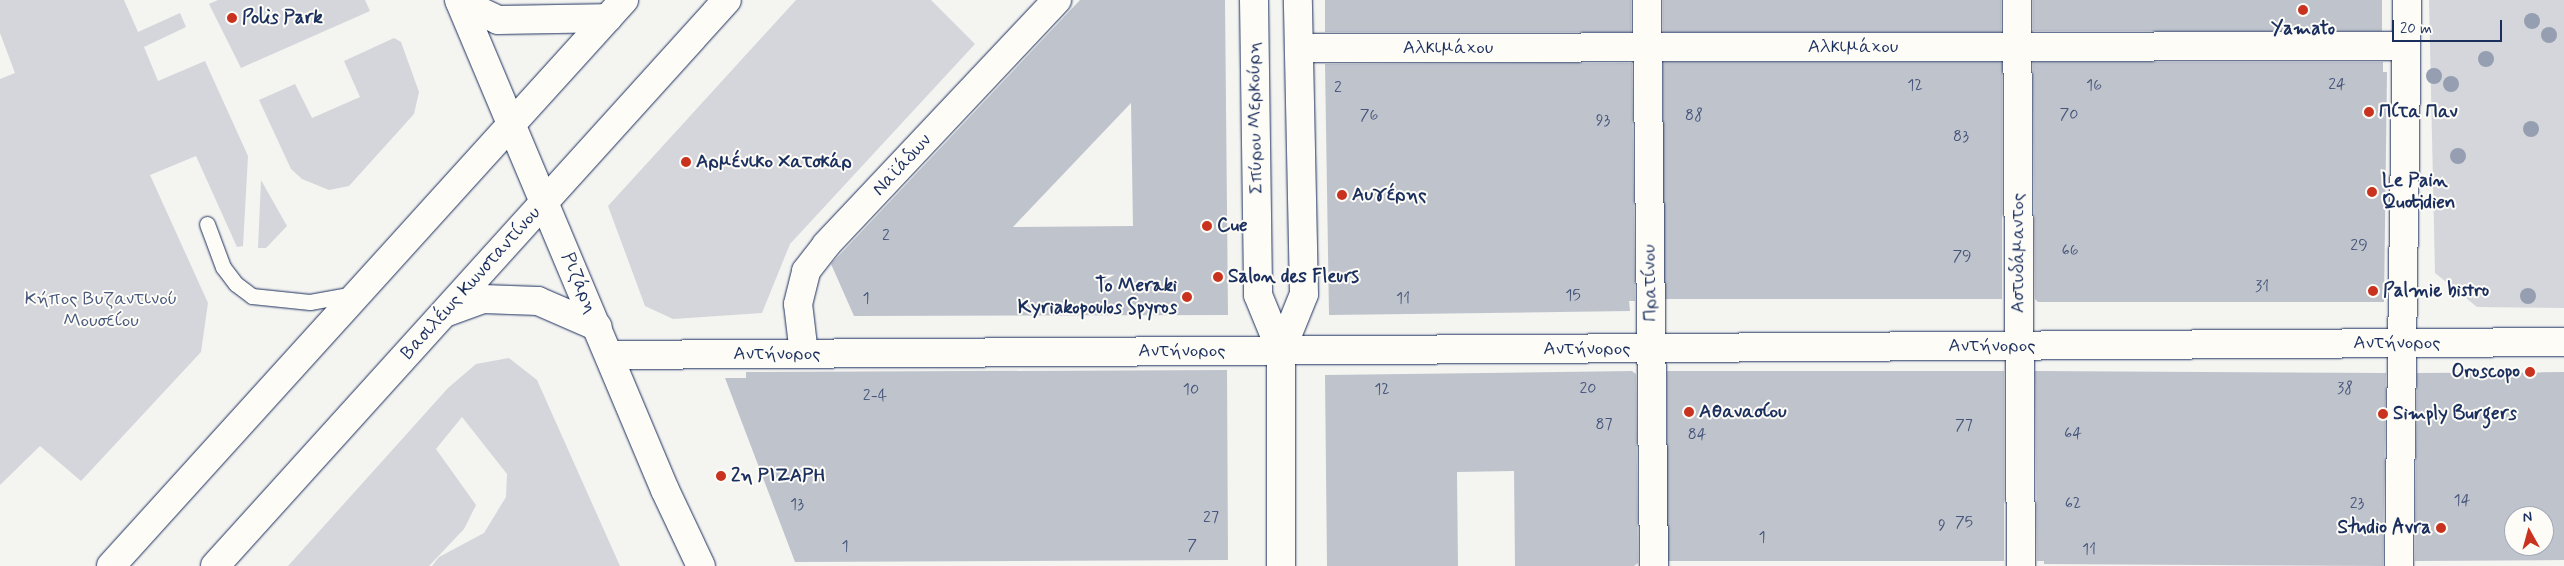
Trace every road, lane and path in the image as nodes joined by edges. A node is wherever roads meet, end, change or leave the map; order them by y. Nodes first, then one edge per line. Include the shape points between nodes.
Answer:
1 (727, 0) edge
2 (1058, 0) edge
3 (1254, 0) edge
4 (1298, 0) edge
5 (1647, 0) edge
6 (2017, 0) edge
7 (2407, 0) edge
8 (459, 1) edge
9 (616, 9) edge
10 (2406, 46) junction
11 (1648, 47) junction
12 (2017, 47) junction
13 (1299, 48) junction
14 (511, 124) junction
15 (544, 202) junction
16 (206, 224) dead end
17 (358, 293) junction
18 (444, 313) junction
19 (598, 327) junction
20 (2564, 342) edge
21 (2402, 343) junction
22 (2019, 346) junction
23 (1651, 348) junction
24 (1281, 350) junction
25 (804, 354) junction
26 (609, 355) junction
27 (111, 566) edge
28 (215, 566) edge
29 (701, 566) edge
30 (1281, 566) edge
31 (1654, 566) edge
32 (2020, 566) edge
33 (2399, 566) edge

1 - 15 street, Βασιλέως Κωνσταντίνου
2 - 25 street, Ναϊάδων via 806,271 798,304
3 - 24 street, Σπύρου Μερκούρη via 1258,295
4 - 13 street, Σπύρου Μερκούρη
5 - 11 street, Πρατίνου
6 - 12 street, Αστυδάμαντος
7 - 10 street
8 - 9 street via 498,20
8 - 14 street, Ριζάρη
9 - 14 street
10 - 12 street, Αλκιμάχου
10 - 21 street
11 - 12 street, Αλκιμάχου
11 - 13 street, Αλκιμάχου
11 - 23 street, Πρατίνου
12 - 22 street, Αστυδάμαντος
13 - 24 street, Σπύρου Μερκούρη via 1304,294
14 - 15 street, Ριζάρη
14 - 17 street
15 - 18 street, Βασιλέως Κωνσταντίνου
15 - 19 street, Ριζάρη
16 - 17 lane via 224,267 236,284 252,296 310,302
17 - 27 street
18 - 19 street via 483,299 538,301
18 - 28 street, Βασιλέως Κωνσταντίνου
19 - 26 street, Ριζάρη
20 - 21 street, Αντήνορος
21 - 22 street, Αντήνορος
21 - 33 street
22 - 23 street, Αντήνορος
22 - 32 street, Αστυδάμαντος
23 - 24 street, Αντήνορος
23 - 31 street, Πρατίνου
24 - 25 street, Αντήνορος
24 - 30 street, Σπύρου Μερκούρη
25 - 26 street, Αντήνορος
26 - 29 street, Ριζάρη

